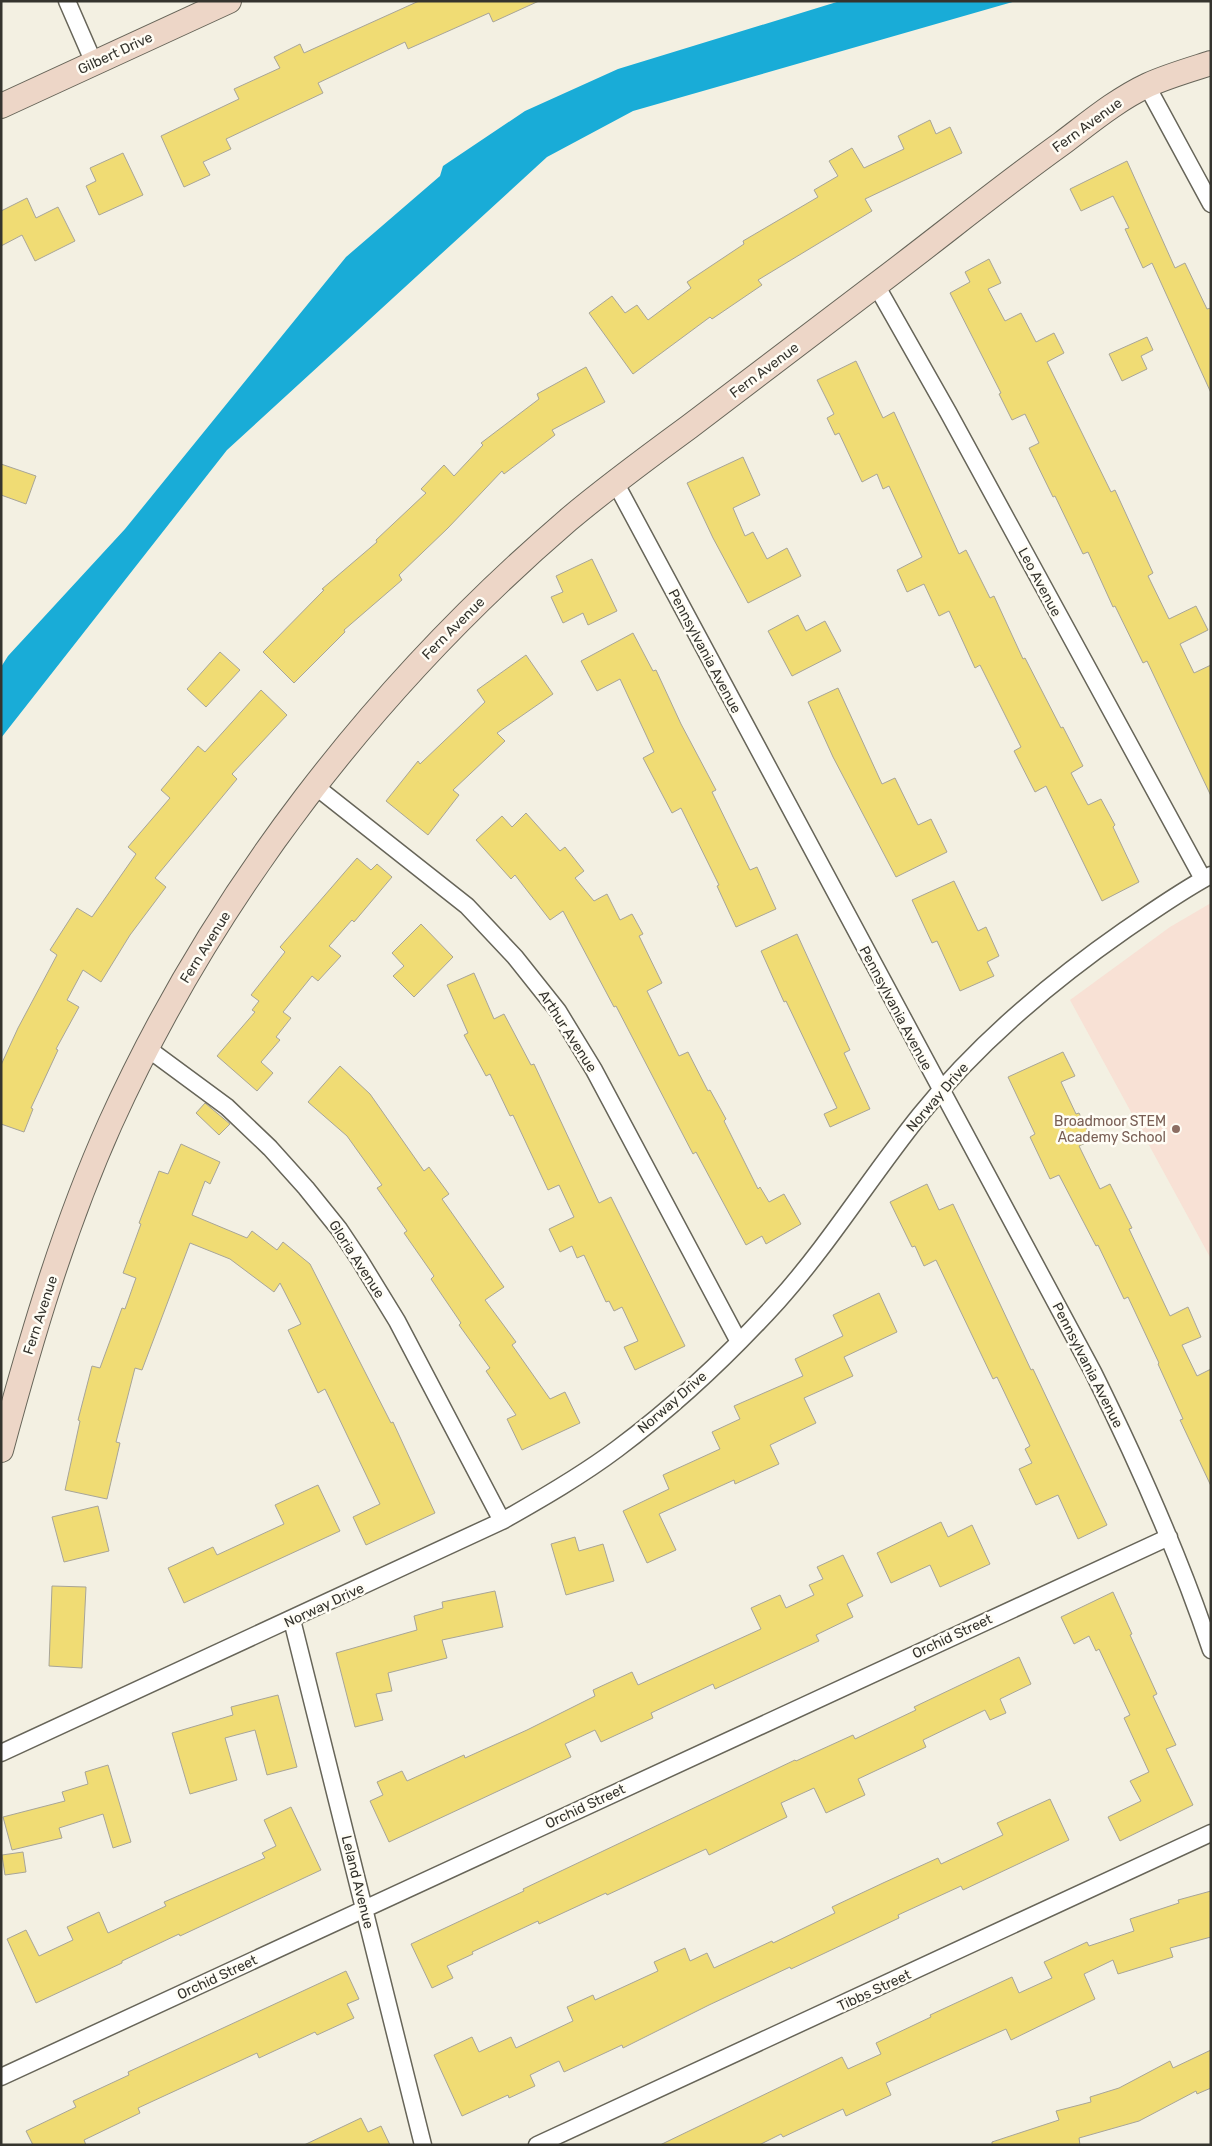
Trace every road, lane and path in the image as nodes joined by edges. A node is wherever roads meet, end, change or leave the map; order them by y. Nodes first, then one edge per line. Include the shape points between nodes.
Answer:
1 (67, 1) edge
2 (229, 1) edge
3 (94, 63) junction
4 (1211, 63) edge
5 (1147, 86) junction
6 (1, 106) edge
7 (1211, 204) edge
8 (876, 285) junction
9 (615, 482) junction
10 (314, 786) junction
11 (1207, 877) edge
12 (148, 1048) junction
13 (941, 1091) junction
14 (739, 1342) junction
15 (1, 1450) edge
16 (502, 1521) junction
17 (1169, 1537) junction
18 (292, 1620) junction
19 (1211, 1650) edge
20 (1, 1753) edge
21 (1211, 1833) edge
22 (364, 1909) junction
23 (1, 2077) edge
24 (423, 2145) edge
25 (537, 2145) edge

1 - 3 street
2 - 3 street, Gilbert Drive
3 - 6 street, Gilbert Drive
4 - 5 street, Fern Avenue
5 - 7 street
5 - 8 street, Fern Avenue via 1123,98 1023,171
8 - 9 street, Fern Avenue
8 - 11 street, Leo Avenue
9 - 10 street, Fern Avenue via 560,527 428,652
9 - 13 street, Pennsylvania Avenue
10 - 12 street, Fern Avenue via 256,866 202,951
10 - 14 street, Arthur Avenue via 467,906 515,957 552,1004 594,1070
11 - 13 street, Norway Drive via 1086,957 1008,1022
12 - 15 street, Fern Avenue via 110,1125 71,1220 28,1349
12 - 16 street, Gloria Avenue via 227,1107 270,1148 339,1229 397,1321
13 - 14 street, Norway Drive via 888,1155 780,1298
13 - 17 street, Pennsylvania Avenue via 1093,1372 1136,1459
14 - 16 street, Norway Drive via 682,1397 618,1448
16 - 18 street, Norway Drive
17 - 19 street, Pennsylvania Avenue
17 - 22 street, Orchid Street
18 - 20 street, Norway Drive
18 - 22 street, Leland Avenue
21 - 25 street, Tibbs Street
22 - 23 street, Orchid Street
22 - 24 street, Leland Avenue

